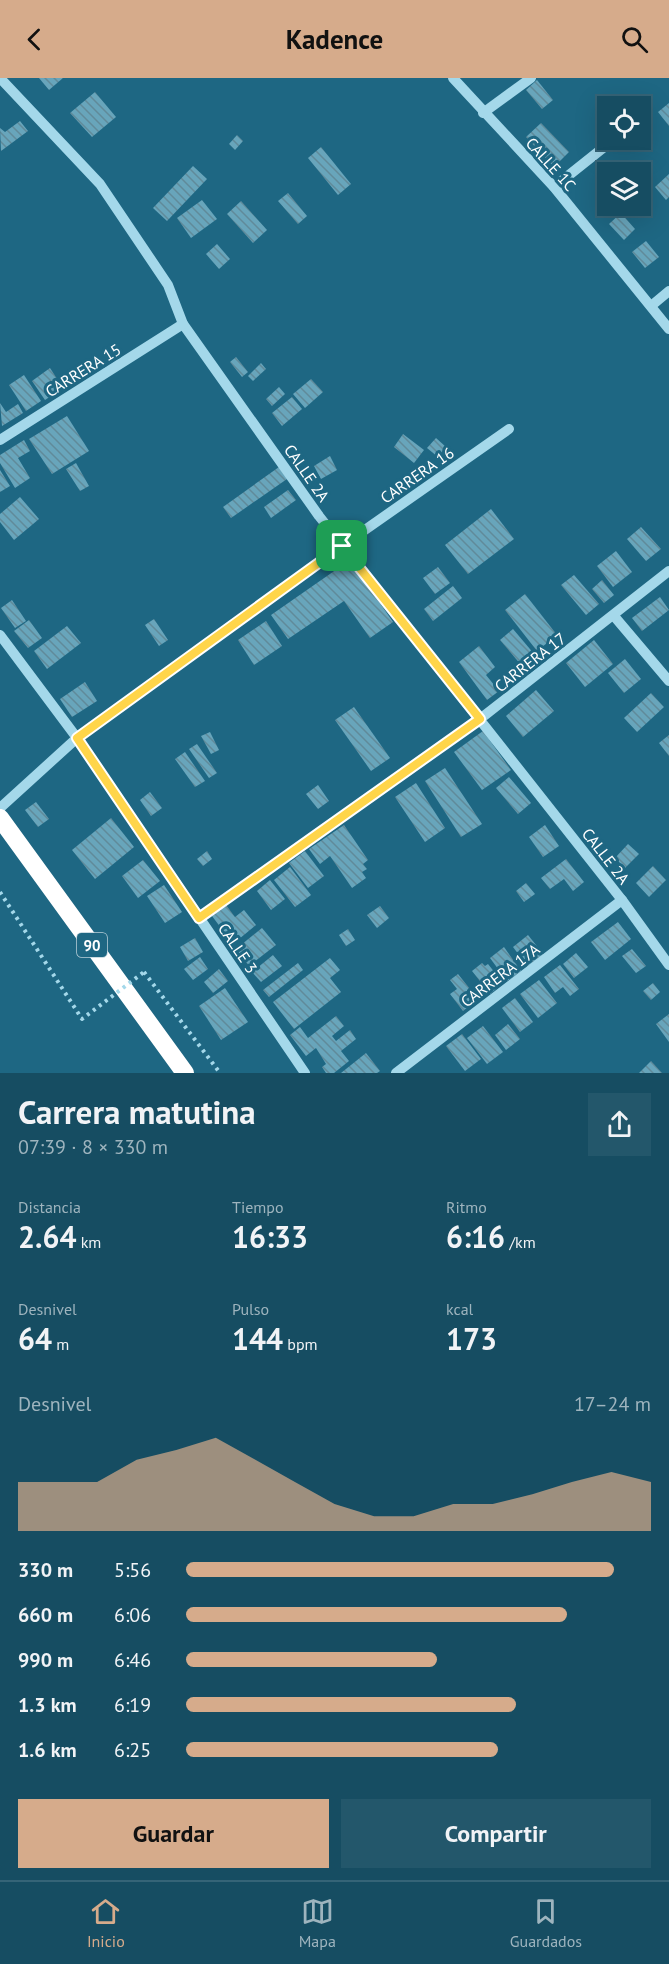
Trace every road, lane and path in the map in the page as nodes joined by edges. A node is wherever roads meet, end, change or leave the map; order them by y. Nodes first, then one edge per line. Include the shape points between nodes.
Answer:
1 (0, 78) edge
2 (453, 78) edge
3 (531, 78) edge
4 (483, 113) junction
5 (600, 150) edge
6 (554, 187) junction
7 (669, 291) edge
8 (651, 306) junction
9 (183, 324) junction
10 (669, 329) edge
11 (509, 429) dead end
12 (0, 440) edge
13 (342, 546) junction
14 (669, 571) edge
15 (614, 616) junction
16 (0, 634) edge
17 (669, 681) edge
18 (480, 719) junction
19 (77, 738) junction
20 (0, 808) edge
21 (0, 818) edge
22 (0, 892) edge
23 (622, 900) junction
24 (199, 918) junction
25 (669, 964) edge
26 (185, 1073) edge
27 (220, 1073) edge
28 (305, 1073) edge
29 (396, 1073) edge

1 - 9 street, CALLE 2A via 100,184 168,285
2 - 4 street, CALLE 1C
3 - 4 street
4 - 6 street, CALLE 1C
5 - 6 street
6 - 8 street, CALLE 1C
7 - 8 street
8 - 10 street, CALLE 1C
9 - 12 street, CARRERA 15
9 - 13 street, CALLE 2A
11 - 13 street, CARRERA 16
13 - 18 street, CALLE 2A
13 - 19 street, CARRERA 16
14 - 15 street, CARRERA 17
15 - 17 street
15 - 18 street, CARRERA 17
16 - 19 street, CALLE 3
18 - 23 street, CALLE 2A
18 - 24 street, CARRERA 17
19 - 20 street, CARRERA 16
19 - 24 street, CALLE 3
21 - 26 highway, 90
22 - 27 path, bridge via 82,1019 144,972
23 - 25 street, CALLE 2A
23 - 29 street, CARRERA 17A
24 - 28 street, CALLE 3

